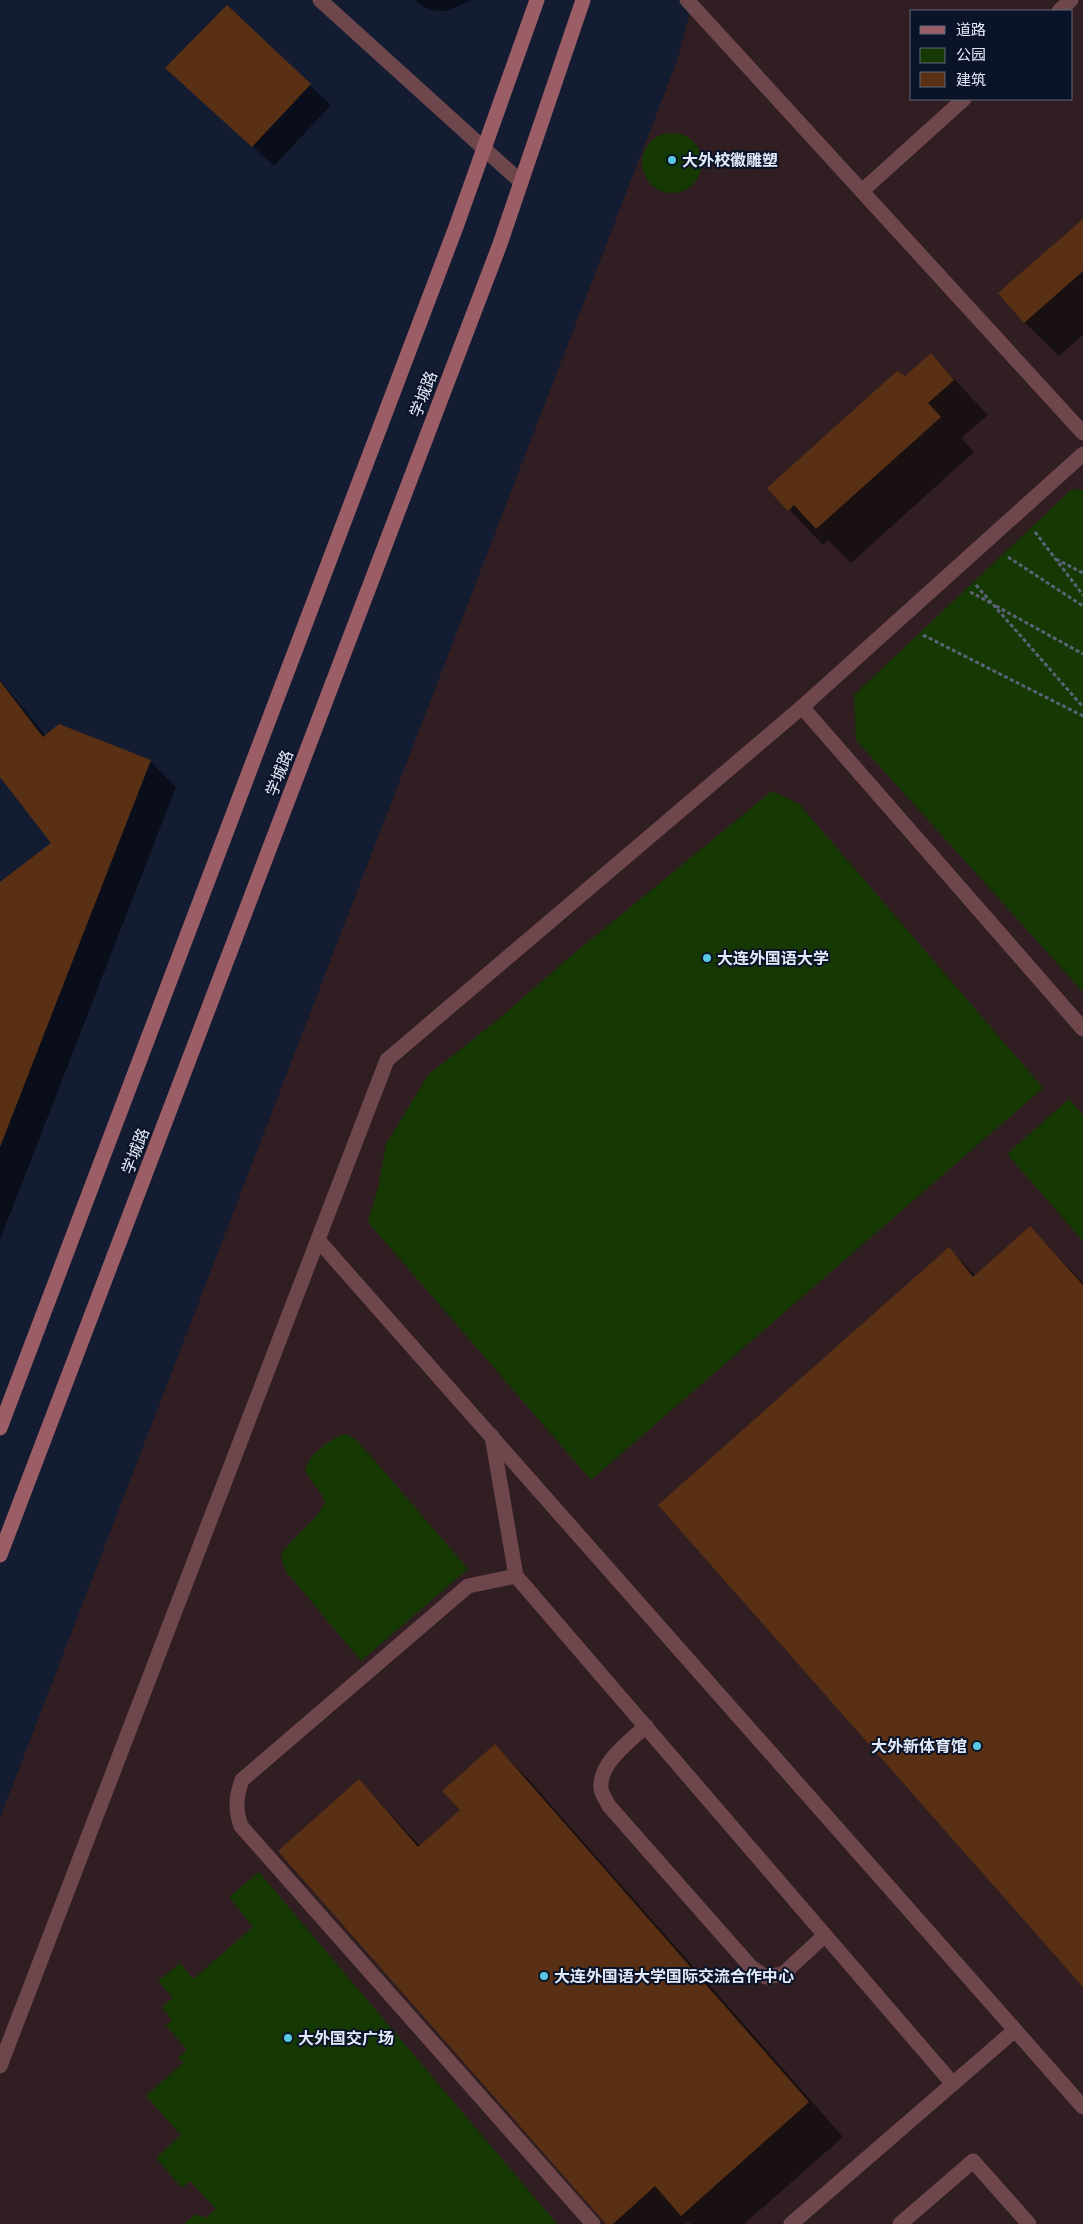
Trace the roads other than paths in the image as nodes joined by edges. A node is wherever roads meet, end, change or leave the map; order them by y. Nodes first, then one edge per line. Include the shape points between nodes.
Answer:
1 (320, 0) edge
2 (537, 0) edge
3 (583, 0) edge
4 (687, 0) edge
5 (1071, 0) edge
6 (1060, 10) edge
7 (963, 100) edge
8 (484, 148) junction
9 (521, 182) junction
10 (862, 191) junction
11 (1083, 433) edge
12 (1083, 454) edge
13 (802, 706) junction
14 (1083, 1029) edge
15 (318, 1240) junction
16 (0, 1428) edge
17 (492, 1436) junction
18 (0, 1555) edge
19 (516, 1576) junction
20 (646, 1726) junction
21 (825, 1935) junction
22 (1015, 2030) junction
23 (0, 2066) edge
24 (953, 2084) junction
25 (1083, 2107) edge
26 (593, 2224) edge
27 (791, 2224) edge
28 (900, 2224) edge
29 (1028, 2224) edge

1 - 8 street
2 - 8 main road, 学城路
3 - 9 main road, 学城路
4 - 10 street
5 - 6 street
7 - 10 street
8 - 9 street
8 - 16 main road, 学城路
9 - 18 main road, 学城路
10 - 11 street
12 - 13 street
13 - 14 street
13 - 15 street via 387,1060
15 - 17 street
15 - 23 street
17 - 19 street
17 - 22 street
19 - 20 street
19 - 26 street via 468,1586 242,1780 236,1811 241,1826
20 - 21 street
20 - 21 street via 602,1773 601,1790 610,1806 751,1966 766,1977 783,1974
21 - 24 street
22 - 24 street
22 - 25 street
24 - 27 street
28 - 29 street via 973,2160

